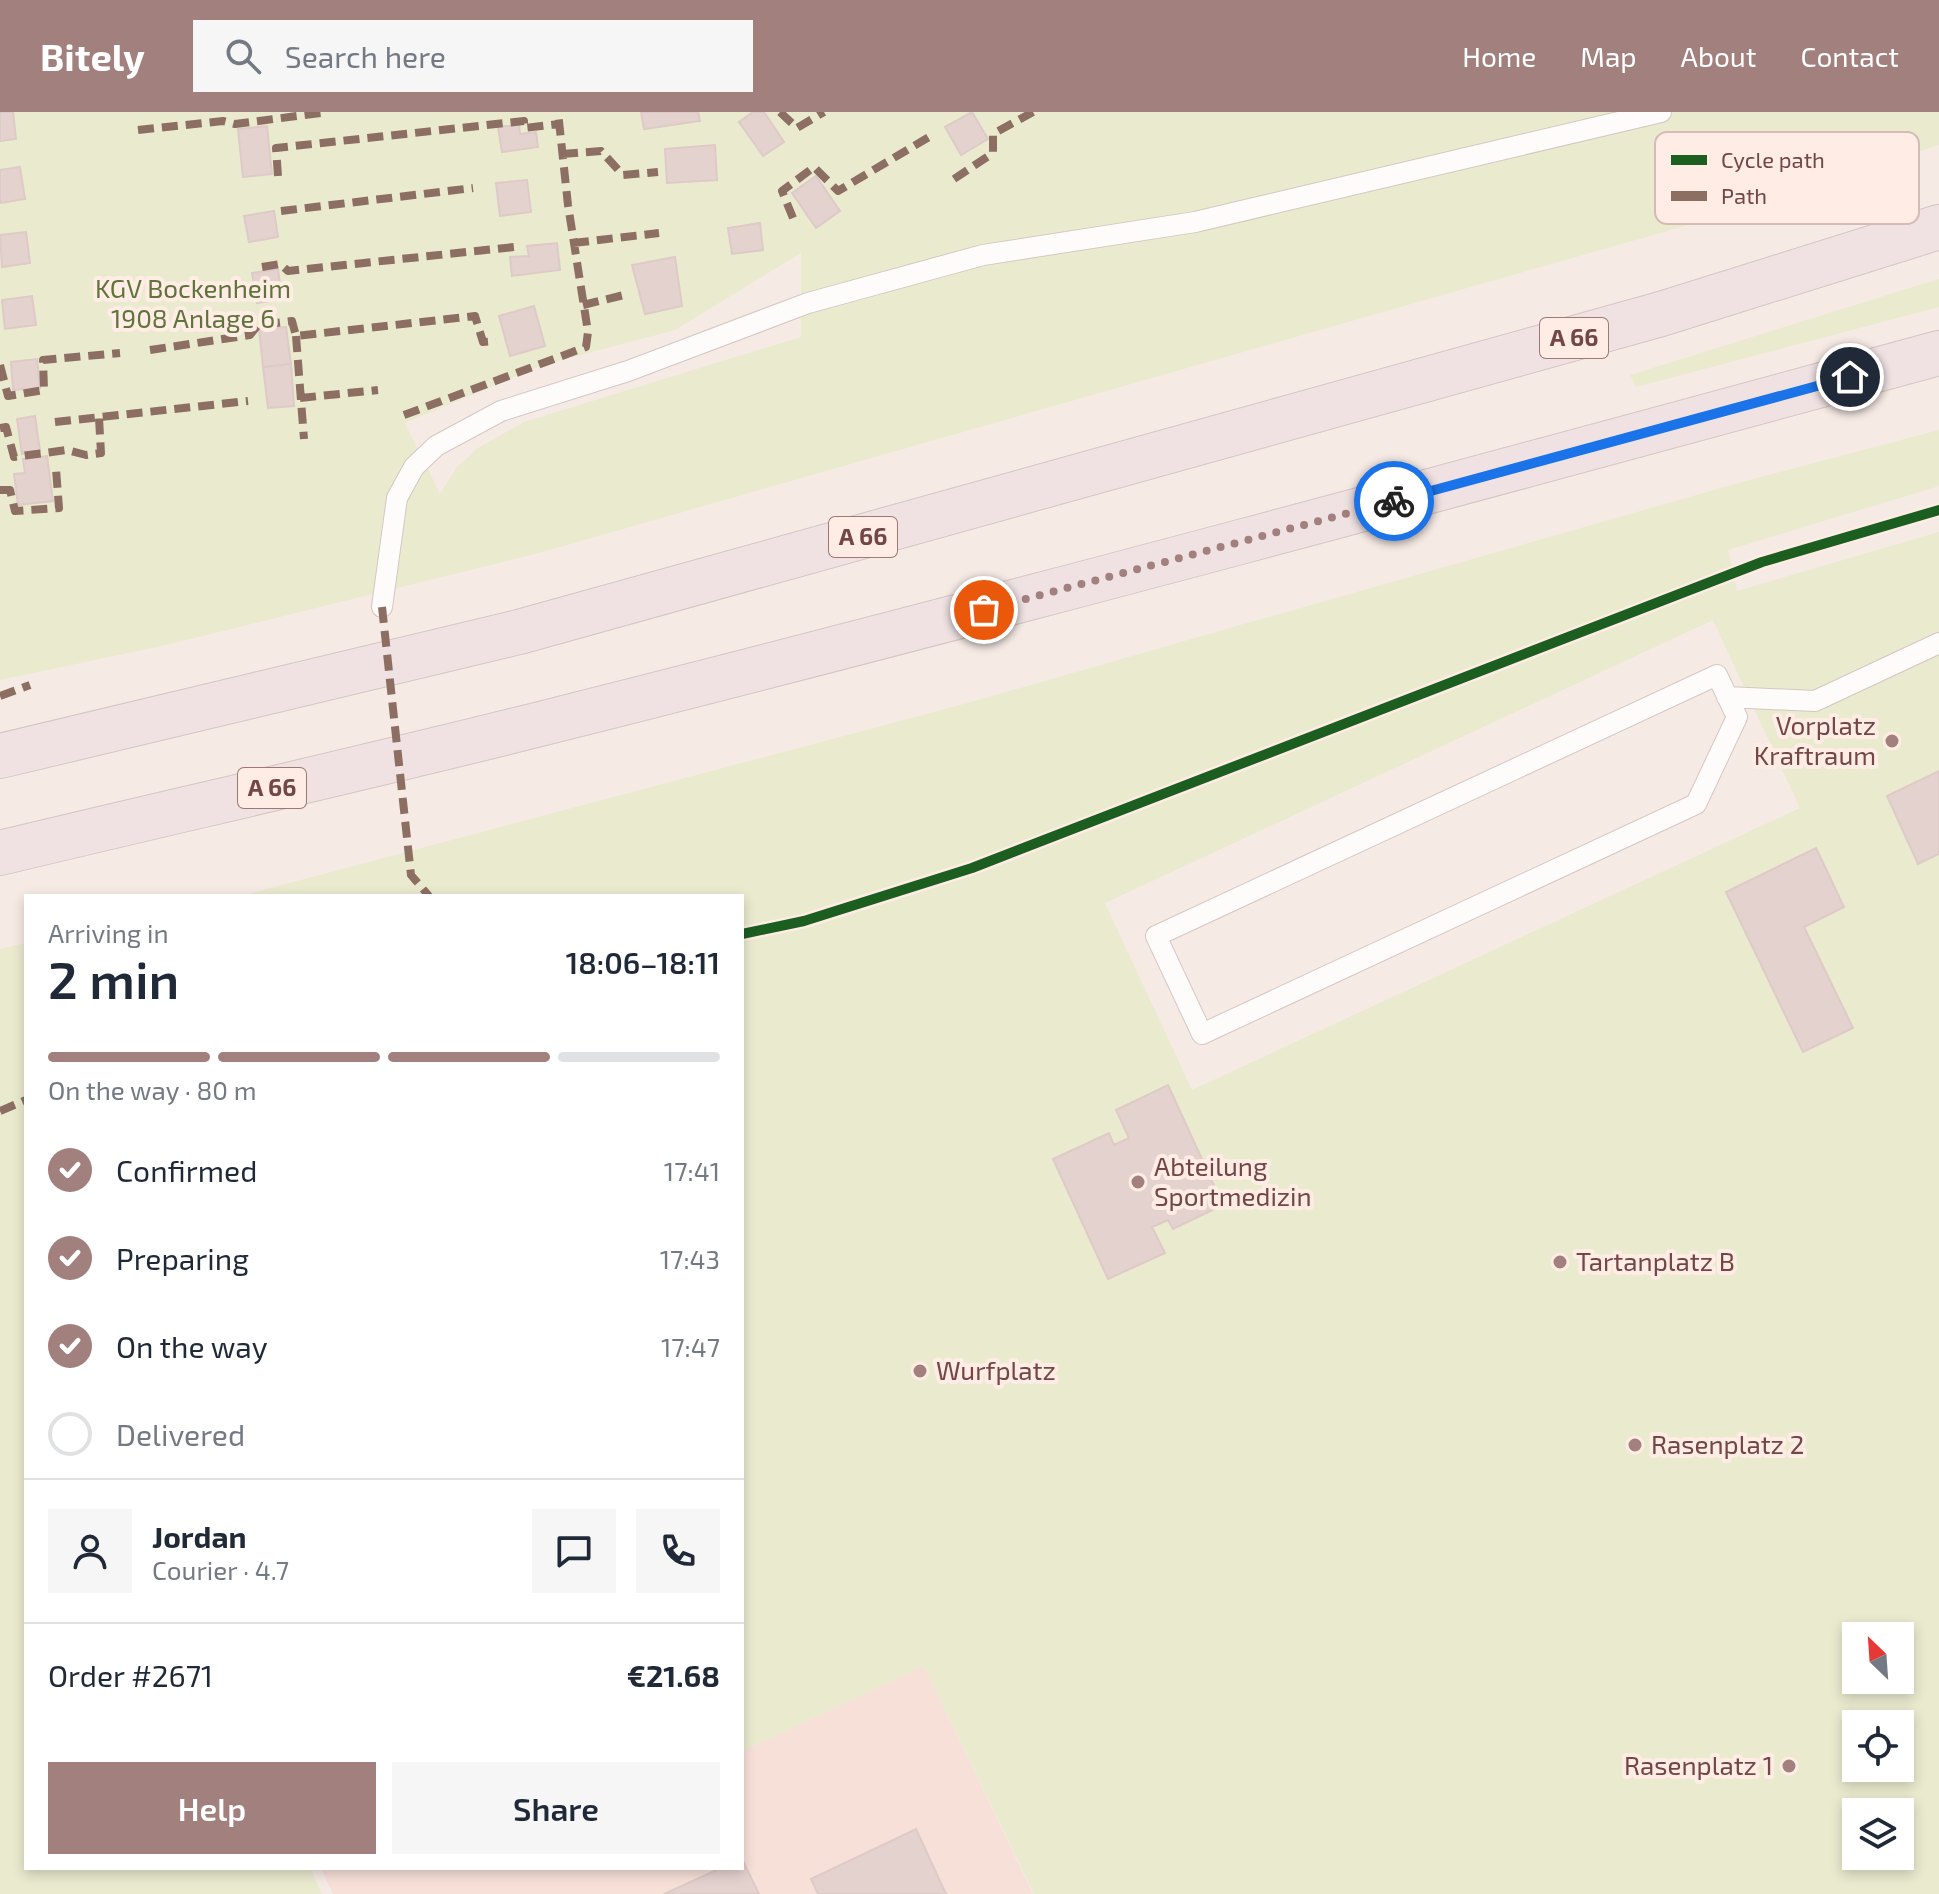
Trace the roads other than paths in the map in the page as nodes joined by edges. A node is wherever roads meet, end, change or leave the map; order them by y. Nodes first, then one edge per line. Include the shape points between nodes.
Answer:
1 (1661, 112) edge
2 (1939, 227) edge
3 (1939, 353) edge
4 (382, 607) dead end
5 (1939, 643) edge
6 (1727, 697) junction
7 (0, 756) edge
8 (0, 853) edge

1 - 4 lane via 1195,222 983,255 808,303 628,371 501,411 436,446 414,467 397,498
2 - 7 highway, A 66 via 1661,314 519,632
3 - 8 highway, A 66 via 1227,547 544,723
5 - 6 lane via 1815,701
6 - 6 lane via 1717,675 1156,936 1202,1034 1696,804 1737,717

